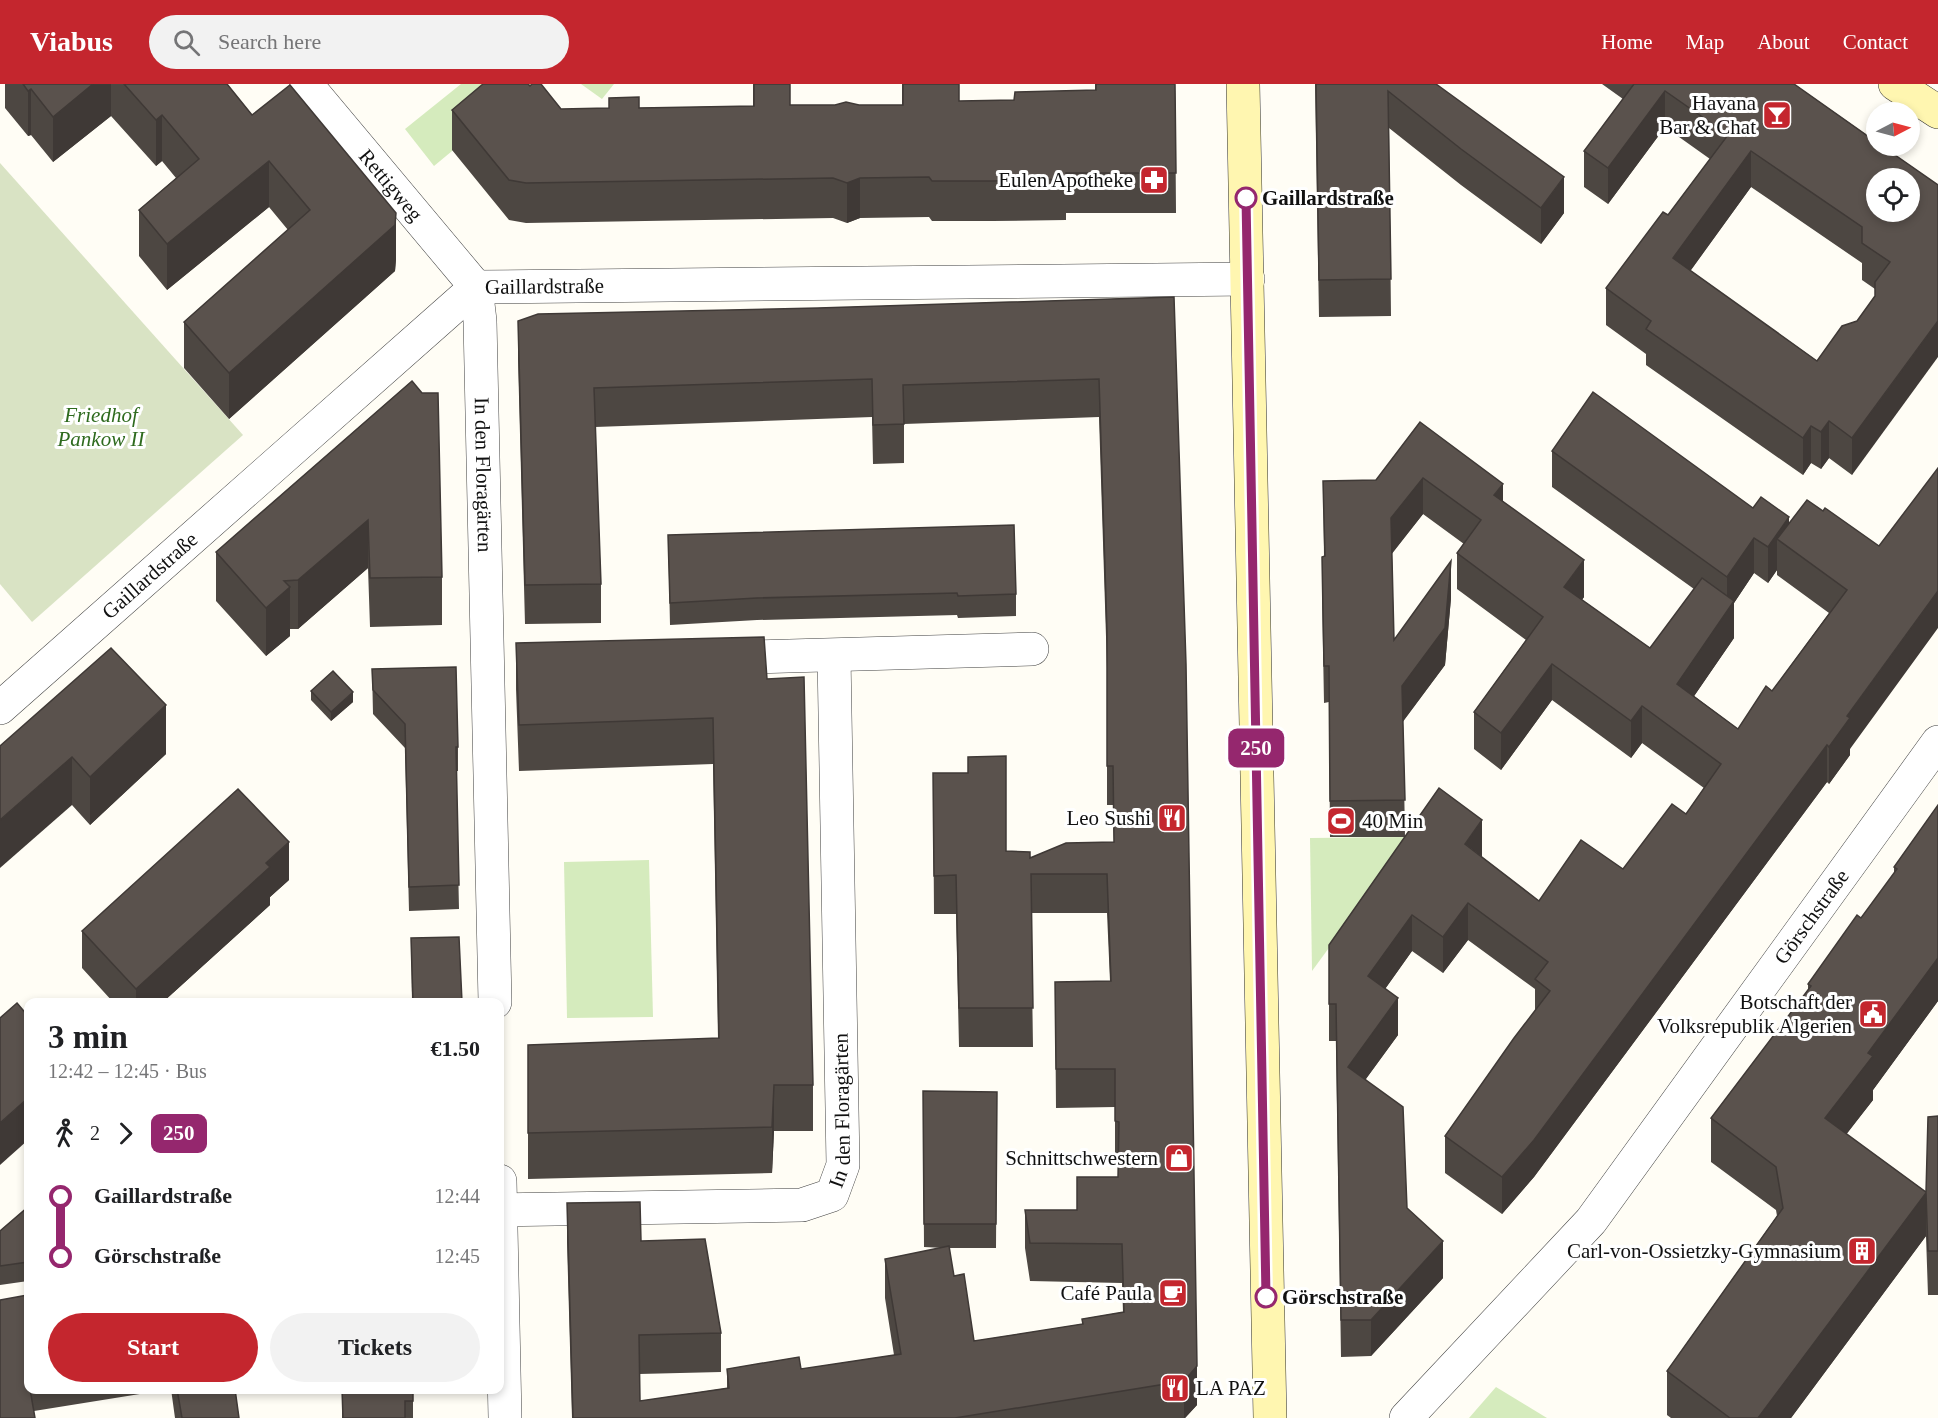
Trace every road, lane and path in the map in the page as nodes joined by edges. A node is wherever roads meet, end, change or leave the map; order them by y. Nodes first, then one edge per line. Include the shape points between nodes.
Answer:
1 (306, 84) edge
2 (1243, 84) edge
3 (1895, 84) edge
4 (1938, 112) edge
5 (1248, 279) junction
6 (476, 287) junction
7 (1032, 650) dead end
8 (834, 656) junction
9 (697, 658) edge
10 (523, 661) edge
11 (488, 662) junction
12 (0, 708) edge
13 (1938, 742) edge
14 (495, 998) edge
15 (504, 1210) edge
16 (504, 1347) edge
17 (506, 1418) edge
18 (1270, 1418) edge
19 (1406, 1418) edge

1 - 6 street, Rettigweg
2 - 5 street
3 - 4 street
5 - 6 street, Gaillardstraße
5 - 18 street
6 - 11 street, In den Floragärten
6 - 12 street, Gaillardstraße
7 - 8 street
8 - 9 street
8 - 15 street, In den Floragärten via 843,1165 832,1195 802,1205
10 - 11 street
11 - 14 street, In den Floragärten
13 - 19 street, Görschstraße via 1591,1221
16 - 17 street

